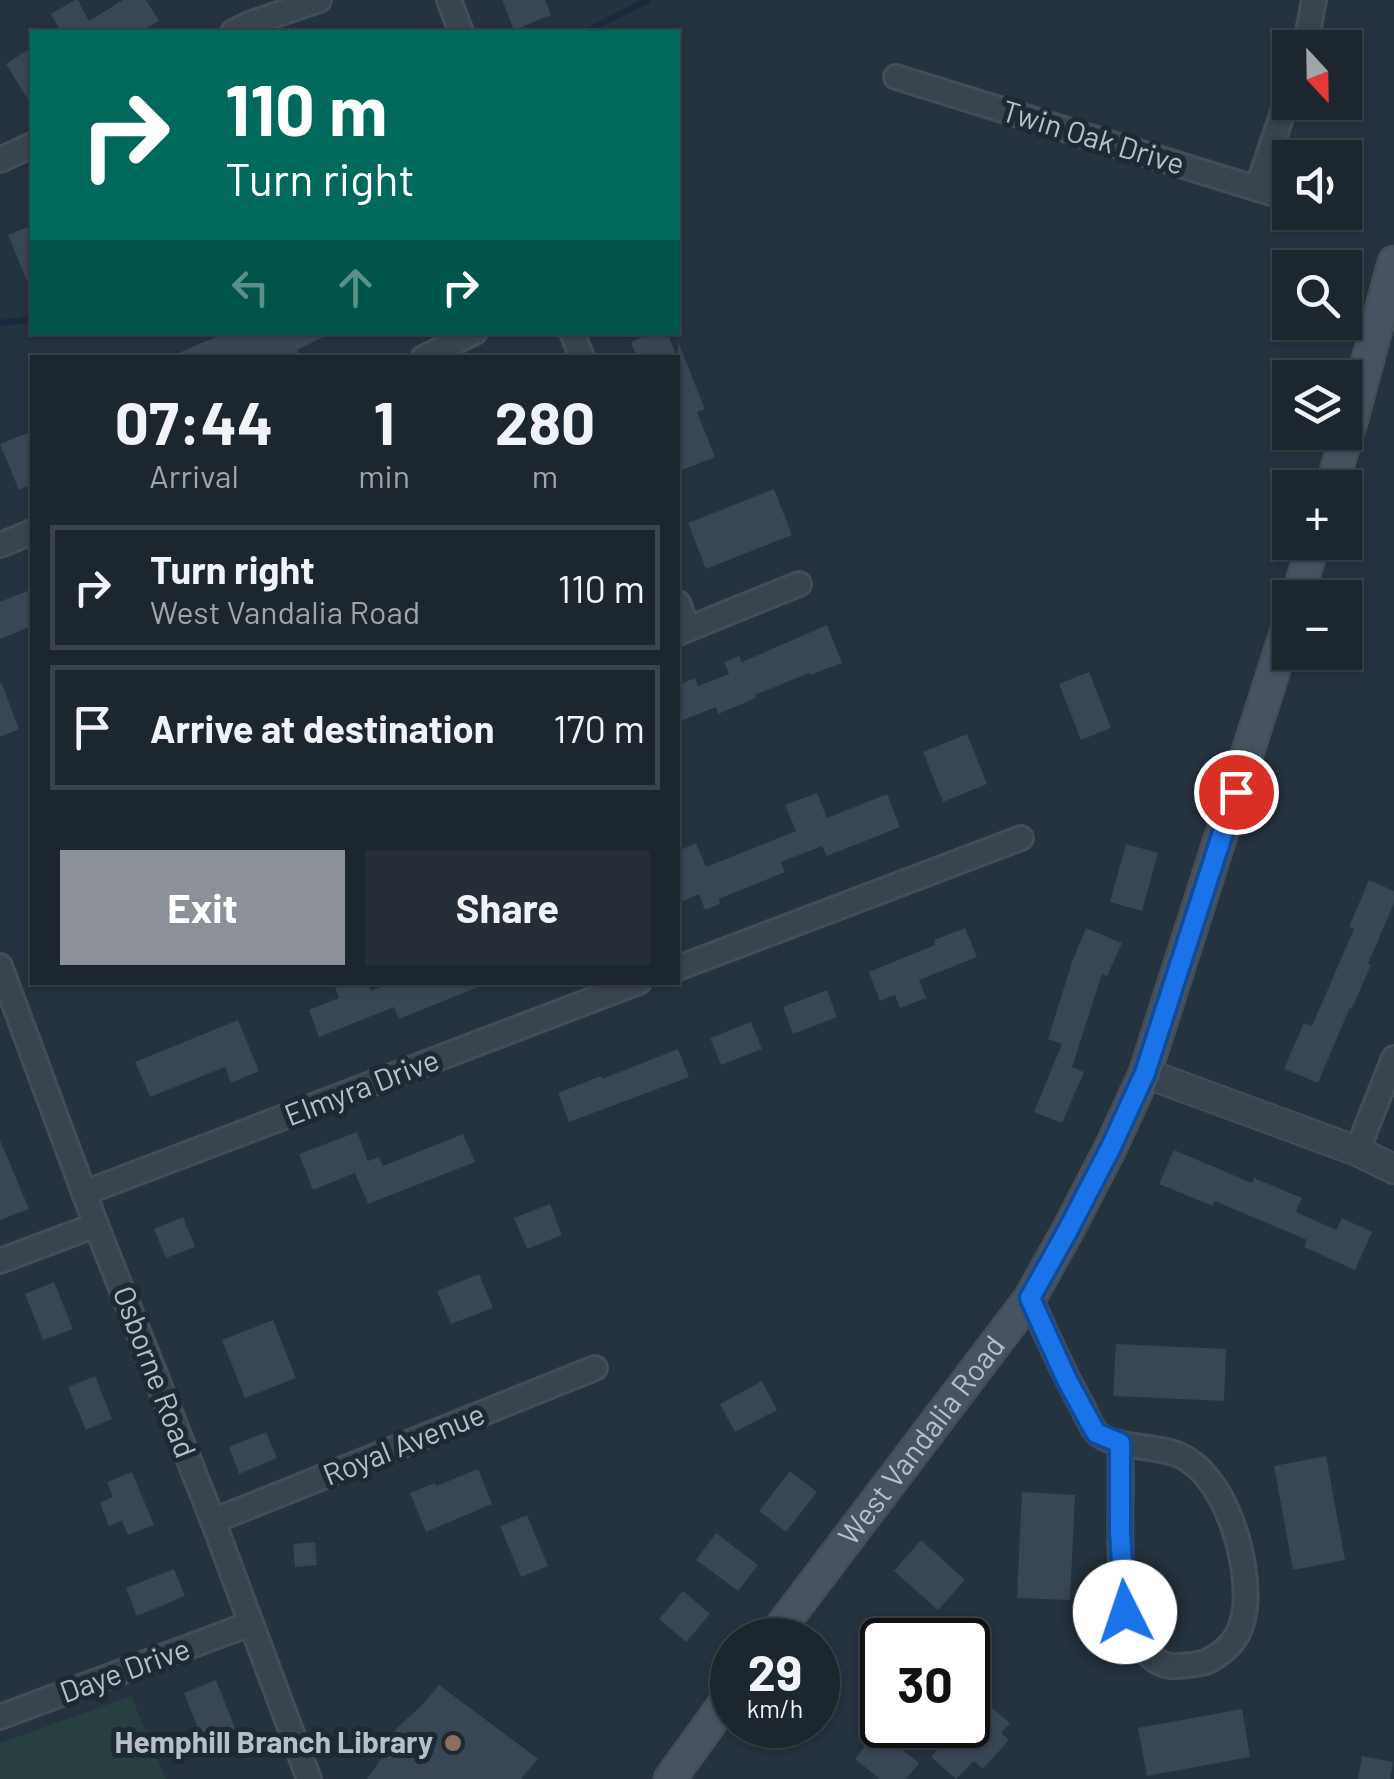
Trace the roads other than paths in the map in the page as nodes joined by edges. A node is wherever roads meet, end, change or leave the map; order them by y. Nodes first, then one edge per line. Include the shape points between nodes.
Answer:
1 (320, 0) edge
2 (449, 0) edge
3 (1314, 0) edge
4 (237, 30) edge
5 (460, 30) edge
6 (1308, 30) edge
7 (896, 77) dead end
8 (1280, 120) edge
9 (30, 146) edge
10 (0, 160) edge
11 (1257, 189) junction
12 (1272, 194) edge
13 (1394, 262) edge
14 (469, 335) edge
15 (429, 355) edge
16 (1336, 470) edge
17 (30, 533) edge
18 (0, 545) edge
19 (800, 584) dead end
20 (683, 631) edge
21 (1274, 670) edge
22 (1021, 838) dead end
23 (0, 966) edge
24 (680, 967) edge
25 (631, 985) edge
26 (1394, 1058) edge
27 (1145, 1073) junction
28 (1358, 1151) junction
29 (1394, 1169) edge
30 (84, 1193) junction
31 (96, 1225) junction
32 (0, 1260) edge
33 (1030, 1298) junction
34 (595, 1368) dead end
35 (1120, 1443) junction
36 (213, 1521) junction
37 (788, 1618) edge
38 (250, 1624) junction
39 (0, 1717) edge
40 (710, 1724) edge
41 (309, 1779) edge
42 (670, 1779) edge

1 - 4 street
2 - 5 street
3 - 6 street
7 - 11 street, Twin Oak Drive
8 - 11 street
9 - 10 street
11 - 12 street, Twin Oak Drive
13 - 16 main road
14 - 15 street
17 - 18 street
19 - 20 street
21 - 27 main road, West Vandalia Road
22 - 24 street
23 - 30 street, Osborne Road
25 - 30 street, Elmyra Drive
26 - 28 street
27 - 28 street
27 - 33 main road, West Vandalia Road
28 - 29 street
30 - 31 street, Osborne Road
31 - 32 street
31 - 36 street, Osborne Road
33 - 35 street via 1096,1433
33 - 37 main road, West Vandalia Road
34 - 36 street, Royal Avenue
35 - 35 street via 1182,1456 1206,1474 1235,1533 1244,1570 1243,1624 1230,1647 1204,1663 1169,1667 1148,1656 1125,1612
36 - 38 street, Osborne Road
38 - 39 street, Daye Drive
38 - 41 street, Osborne Road
40 - 42 main road

